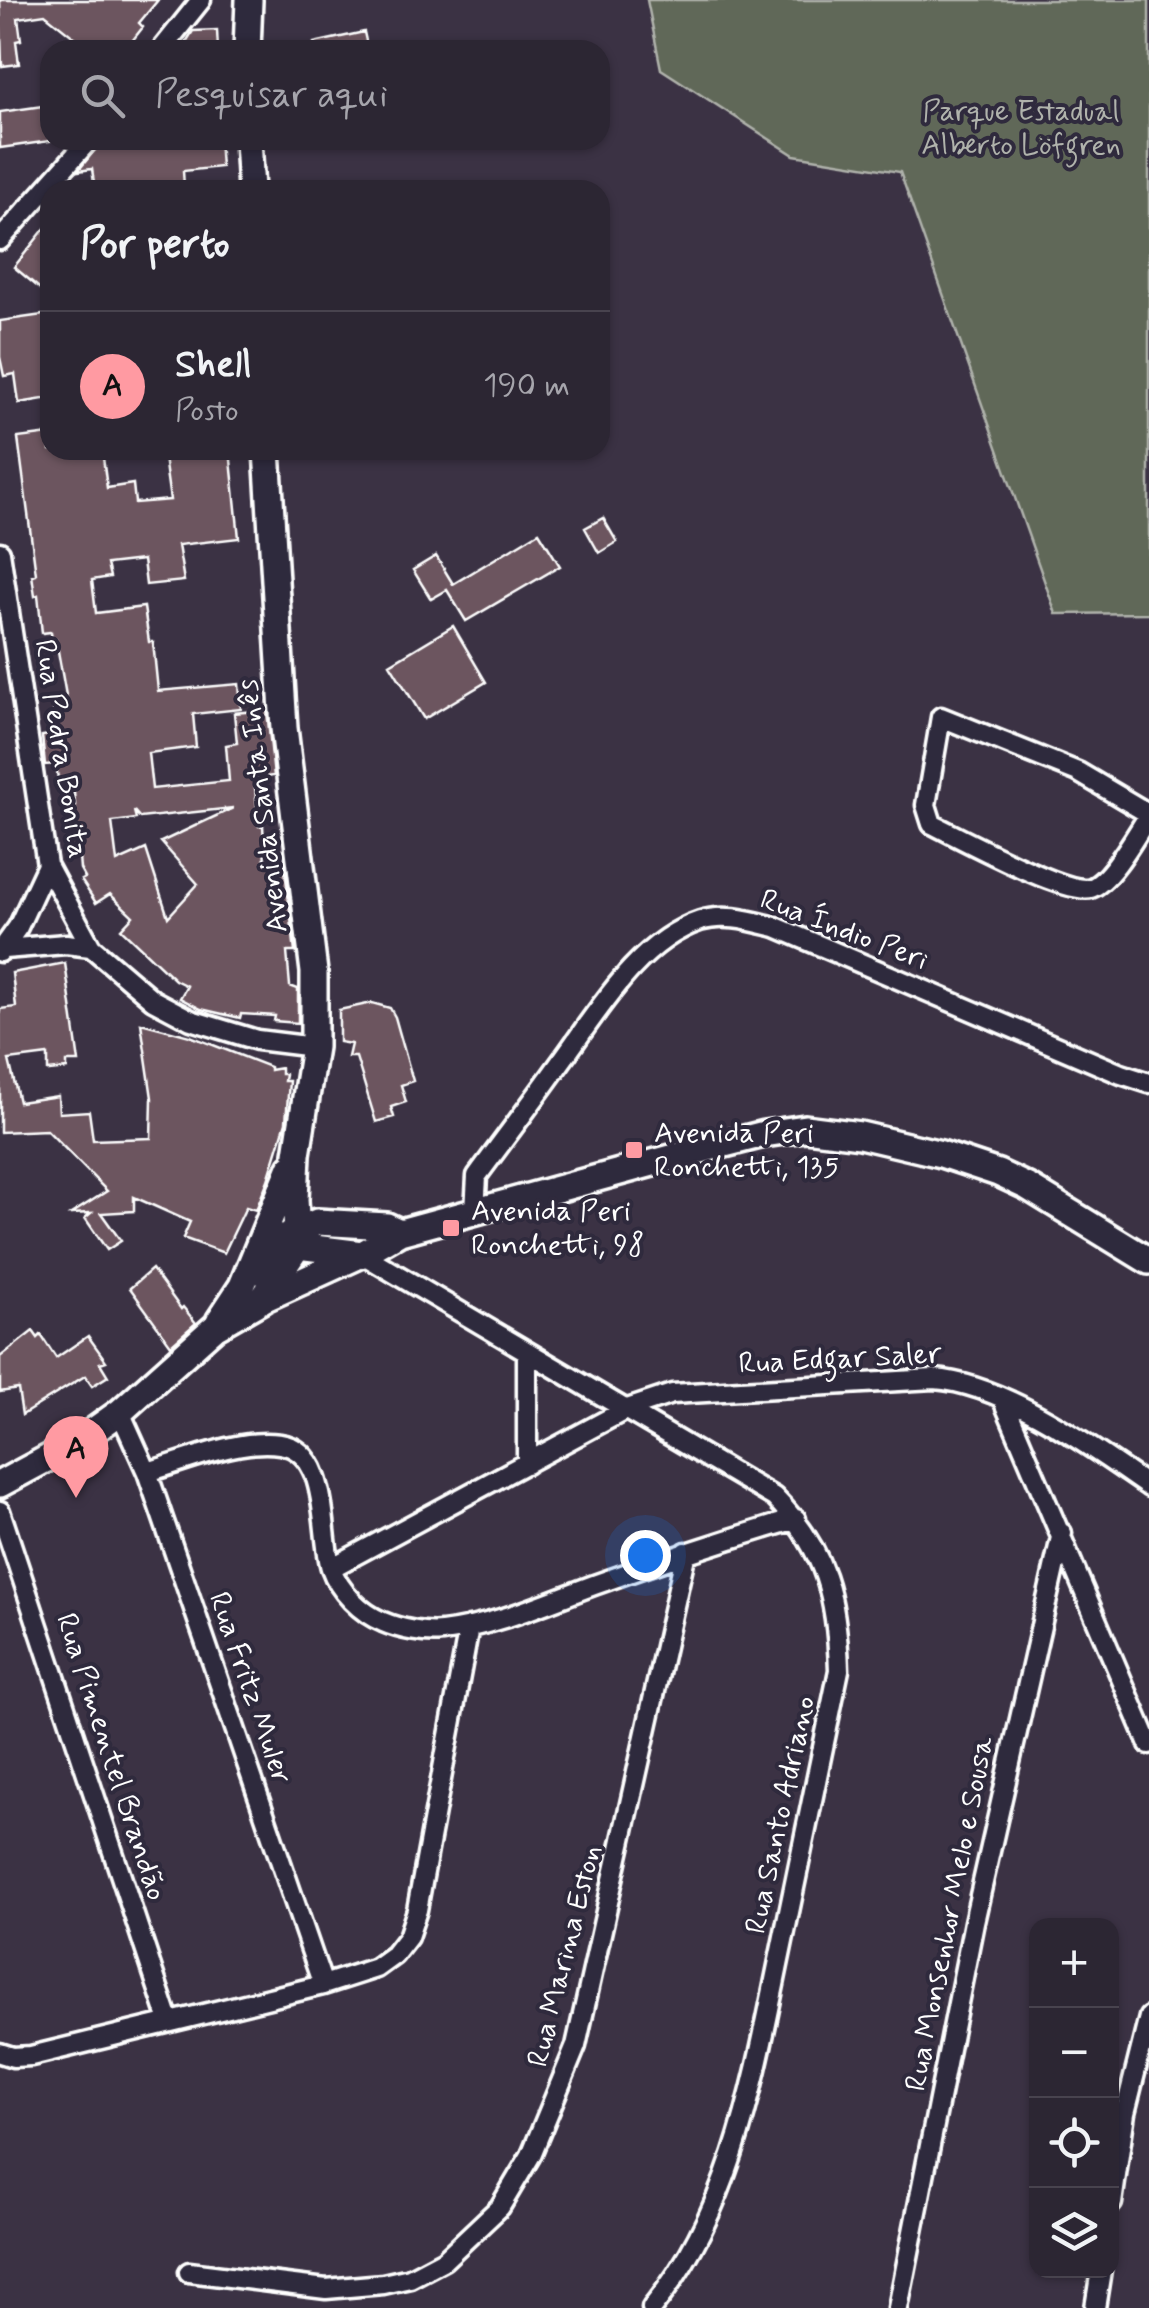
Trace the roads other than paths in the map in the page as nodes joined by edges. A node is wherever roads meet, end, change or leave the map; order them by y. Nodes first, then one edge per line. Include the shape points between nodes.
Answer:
1 (202, 0) edge
2 (249, 0) edge
3 (169, 40) edge
4 (247, 40) edge
5 (80, 150) edge
6 (249, 150) edge
7 (53, 180) edge
8 (250, 180) edge
9 (40, 195) edge
10 (0, 240) edge
11 (269, 460) edge
12 (0, 552) edge
13 (5, 608) edge
14 (1149, 814) edge
15 (47, 865) junction
16 (91, 947) junction
17 (2, 951) edge
18 (314, 1047) junction
19 (1149, 1083) edge
20 (297, 1154) junction
21 (274, 1206) junction
22 (475, 1212) junction
23 (400, 1232) junction
24 (293, 1239) junction
25 (362, 1254) junction
26 (1149, 1261) edge
27 (252, 1293) junction
28 (527, 1354) junction
29 (1004, 1400) junction
30 (627, 1409) junction
31 (120, 1412) junction
32 (527, 1464) junction
33 (147, 1472) junction
34 (0, 1484) edge
35 (1149, 1487) edge
36 (0, 1512) edge
37 (796, 1519) junction
38 (1062, 1533) junction
39 (686, 1552) junction
40 (331, 1568) junction
41 (470, 1627) junction
42 (1149, 1744) edge
43 (323, 1985) junction
44 (1149, 2017) edge
45 (169, 2020) junction
46 (0, 2052) edge
47 (1114, 2188) edge
48 (189, 2272) dead end
49 (1100, 2278) edge
50 (652, 2308) edge
51 (898, 2308) edge
52 (1095, 2308) edge

1 - 3 street
2 - 4 main road
5 - 7 street
6 - 8 main road
9 - 10 street
11 - 18 main road, Avenida Santa Inês via 284,728 314,972
12 - 13 street, Rua Pedra Bonita
13 - 15 street, Rua Pedra Bonita
14 - 14 street via 1093,888 1072,889 1020,866 932,824 926,805 941,717 1078,772
15 - 16 street, Rua Pedra Bonita
15 - 17 street
16 - 17 street
16 - 18 street via 153,1000 191,1020 258,1040
18 - 20 main road, Avenida Santa Inês
19 - 22 street, Rua Índio Peri via 776,927 718,918 678,931 617,986 477,1176
20 - 21 main road, Avenida Santa Inês
20 - 24 main road, Avenida Santa Inês
21 - 24 main road
21 - 27 main road, Avenida Santa Inês
22 - 23 main road
22 - 26 main road via 805,1128 942,1154 998,1173
23 - 24 main road via 317,1222
23 - 25 main road
24 - 25 main road
24 - 27 main road
25 - 27 main road
25 - 28 street, Rua Santo Adriano
27 - 31 main road
28 - 30 street, Rua Santo Adriano
28 - 32 street
29 - 30 street, Rua Edgar Saler via 962,1381 934,1379 672,1394
29 - 35 street, Rua Edgar Saler via 1069,1433
29 - 38 street
30 - 32 street, Rua Edgar Saler
30 - 37 street, Rua Santo Adriano via 733,1470
31 - 33 street, Rua Fritz Muler
31 - 34 main road
32 - 40 street, Rua Edgar Saler
33 - 40 street via 239,1446 290,1446 302,1455 323,1503
33 - 43 street, Rua Fritz Muler
36 - 45 street, Rua Pimentel Brandão
37 - 39 street
37 - 50 street, Rua Santo Adriano via 824,1568 839,1670 736,2144 685,2261
38 - 42 street
38 - 51 street, Rua Monsenhor Melo e Sousa via 974,1922
39 - 41 street
39 - 48 street, Rua Marina Eston via 576,2046 531,2155 500,2207 444,2260 383,2284 326,2289
40 - 41 street via 347,1595 384,1623 438,1633
41 - 43 street via 408,1937 376,1968
43 - 45 street
44 - 47 street
45 - 46 street via 30,2056
49 - 52 street

